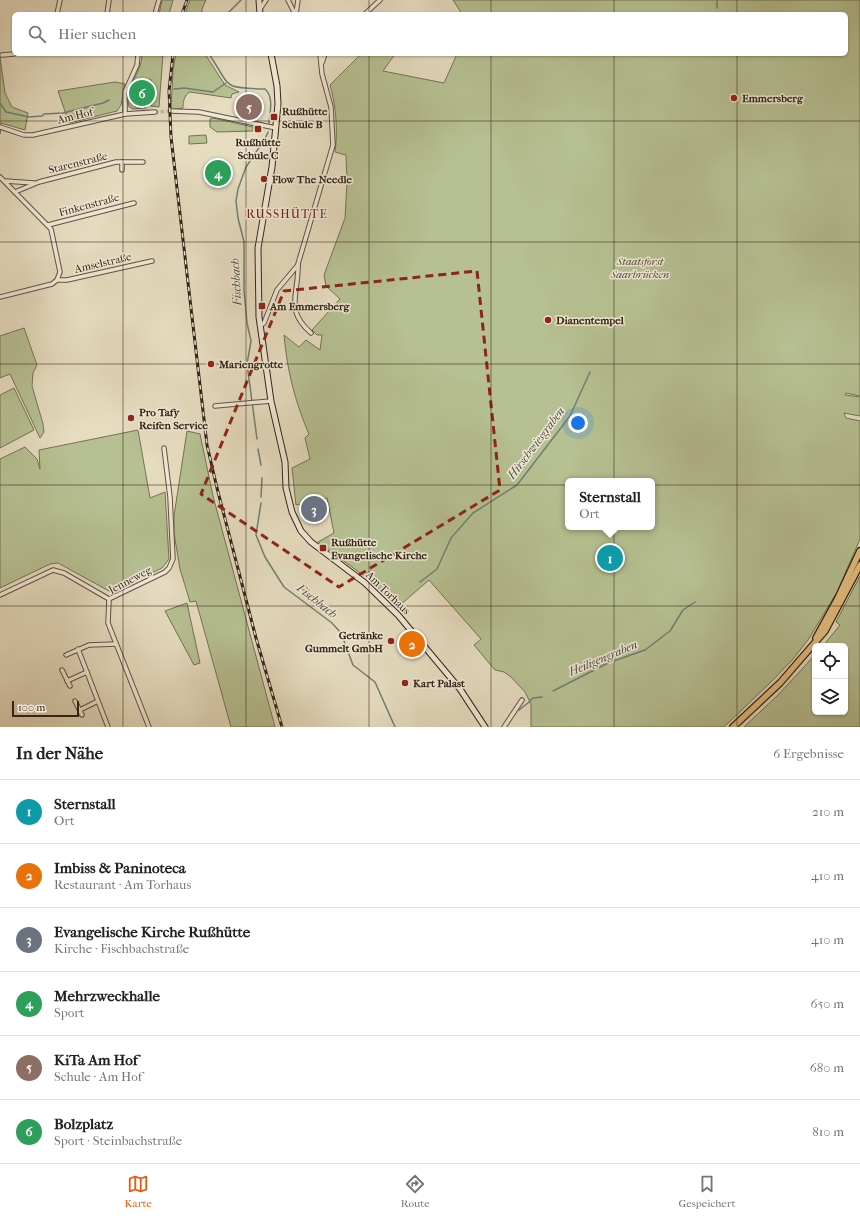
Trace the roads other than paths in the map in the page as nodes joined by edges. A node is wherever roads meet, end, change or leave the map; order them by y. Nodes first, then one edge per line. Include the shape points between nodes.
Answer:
1 (60, 0) edge
2 (110, 0) edge
3 (159, 0) edge
4 (259, 0) edge
5 (266, 0) edge
6 (288, 0) edge
7 (298, 0) edge
8 (380, 0) edge
9 (57, 12) edge
10 (107, 12) edge
11 (156, 12) edge
12 (260, 12) edge
13 (295, 12) edge
14 (296, 12) edge
15 (367, 12) edge
16 (12, 54) edge
17 (2, 55) dead end
18 (138, 56) edge
19 (271, 56) edge
20 (320, 56) edge
21 (324, 56) edge
22 (321, 68) junction
23 (171, 111) tunnel mouth
24 (155, 112) tunnel mouth
25 (125, 114) junction
26 (0, 127) edge
27 (274, 128) junction
28 (122, 162) junction
29 (143, 162) dead end
30 (122, 170) dead end
31 (0, 177) edge
32 (5, 181) junction
33 (39, 182) junction
34 (15, 192) junction
35 (134, 202) dead end
36 (48, 225) junction
37 (152, 261) dead end
38 (298, 264) junction
39 (57, 280) junction
40 (0, 297) edge
41 (260, 326) junction
42 (311, 333) dead end
43 (271, 401) junction
44 (215, 406) dead end
45 (164, 448) dead end
46 (860, 551) edge
47 (860, 565) edge
48 (0, 595) edge
49 (110, 599) junction
50 (815, 641) junction
51 (116, 644) junction
52 (78, 649) junction
53 (66, 655) dead end
54 (62, 670) dead end
55 (87, 672) junction
56 (67, 681) junction
57 (70, 686) dead end
58 (522, 700) dead end
59 (75, 701) dead end
60 (98, 701) junction
61 (80, 710) junction
62 (82, 715) dead end
63 (108, 727) edge
64 (149, 727) edge
65 (484, 727) edge
66 (504, 727) edge
67 (733, 727) edge

1 - 9 street
2 - 10 street
3 - 11 street
4 - 12 main road
5 - 12 street
6 - 13 street
7 - 14 street
8 - 15 street
16 - 17 street
18 - 25 street via 137,65 125,92
19 - 27 main road, Am Torhaus via 278,93
20 - 22 street
21 - 22 street
22 - 38 street via 331,107 333,146
23 - 27 street via 199,112
24 - 25 street, Am Hof
25 - 26 street, Am Hof via 33,135 24,135
27 - 41 main road, Am Torhaus via 272,167 258,248
28 - 29 street, Starenstraße
28 - 30 street, Starenstraße
28 - 33 street, Starenstraße
31 - 32 street
32 - 33 street, Starenstraße
32 - 34 street
33 - 34 street, Starenstraße
34 - 36 street
35 - 36 street, Finkenstraße
36 - 39 street via 53,234 60,272
37 - 39 street, Amselstraße
38 - 41 street via 277,290 264,323
38 - 42 street via 294,295 298,320
39 - 40 street, Amselstraße via 46,286
41 - 43 main road, Am Torhaus
43 - 44 street
43 - 65 main road, Am Torhaus via 285,462 286,488 292,512 301,531 310,542 366,583 398,615 460,689
45 - 49 street, Jenneweg via 170,497 173,560 165,572
46 - 50 main road
47 - 50 main road via 825,631
48 - 49 street via 53,570 64,573
49 - 51 street, Jenneweg via 108,623
50 - 67 main road via 780,682
51 - 52 street
51 - 64 street, Jenneweg
52 - 53 street
52 - 55 street
54 - 56 street
55 - 56 street
55 - 60 street
56 - 57 street
58 - 66 street
59 - 61 street
60 - 61 street
60 - 63 street
61 - 62 street

